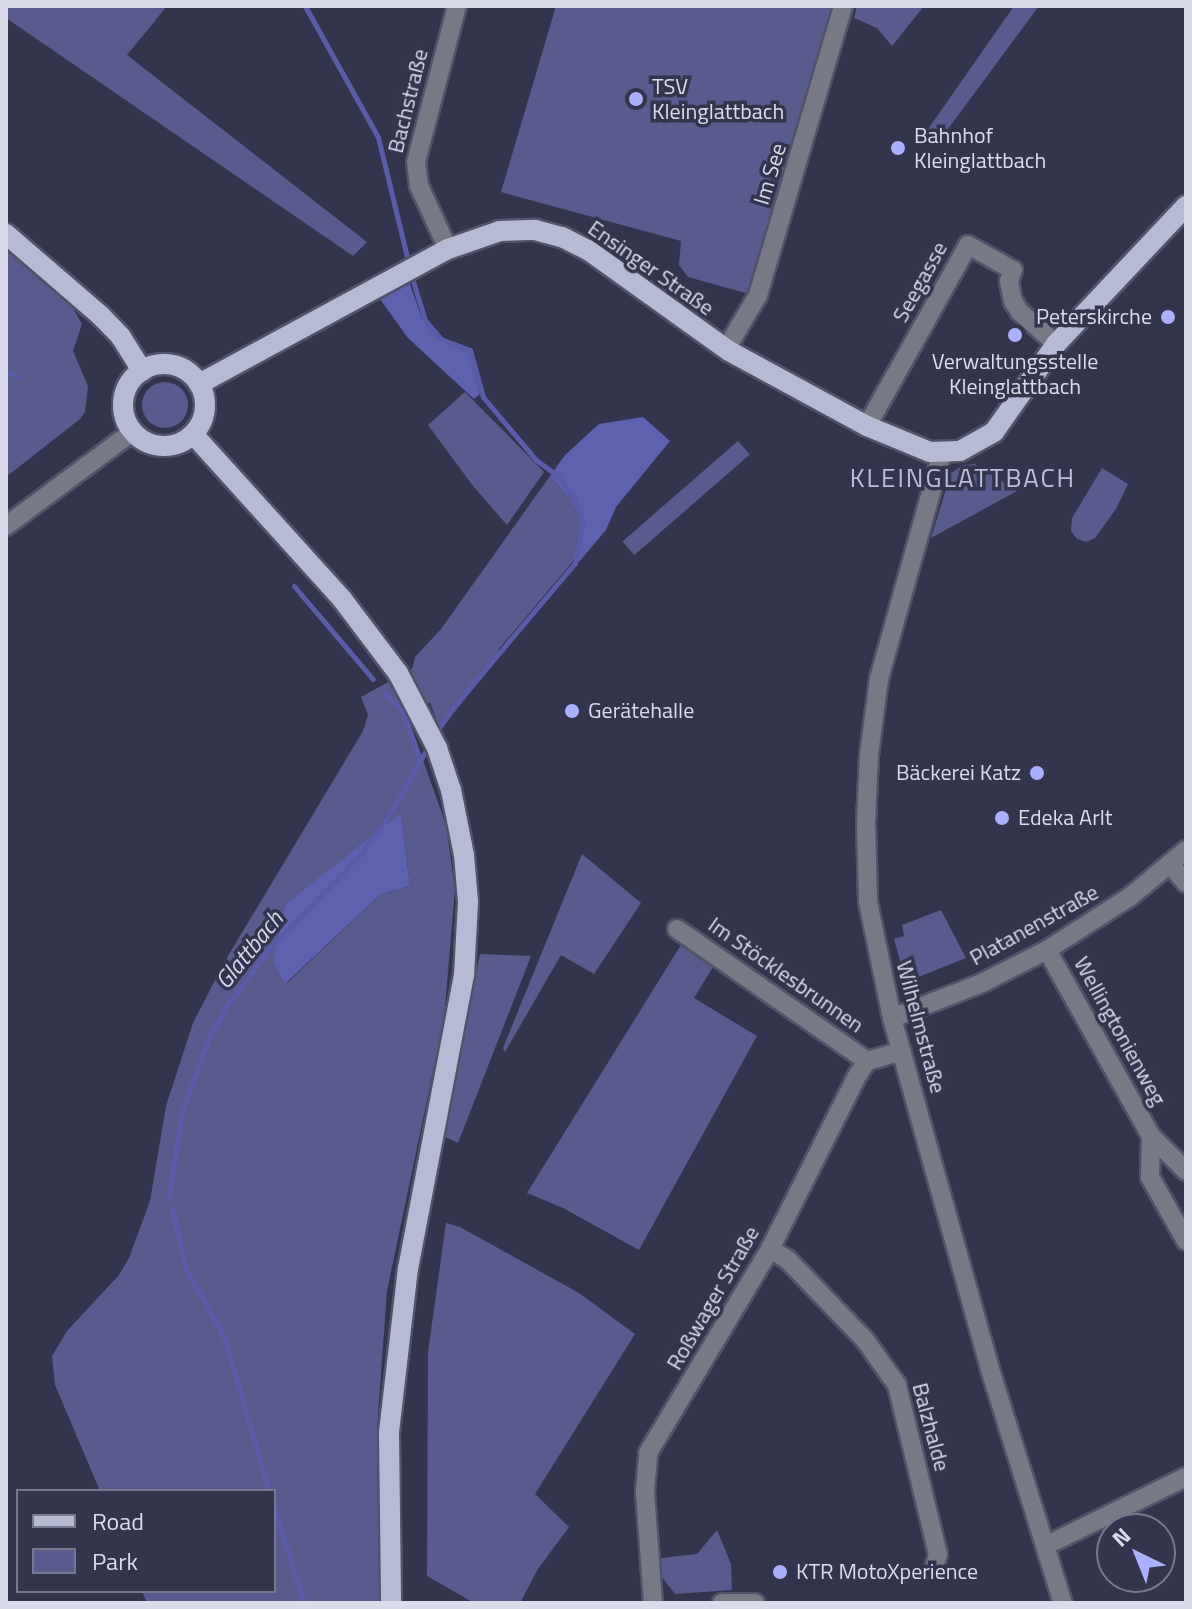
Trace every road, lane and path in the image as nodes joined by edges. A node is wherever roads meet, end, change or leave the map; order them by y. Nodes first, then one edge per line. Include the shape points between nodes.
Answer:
1 (457, 6) edge
2 (843, 6) edge
3 (1186, 206) edge
4 (6, 234) edge
5 (448, 249) junction
6 (1056, 344) junction
7 (726, 349) junction
8 (142, 371) junction
9 (199, 384) junction
10 (867, 426) junction
11 (132, 432) junction
12 (193, 434) junction
13 (942, 453) junction
14 (6, 526) edge
15 (1186, 850) edge
16 (1170, 864) junction
17 (1186, 883) edge
18 (677, 929) dead end
19 (1047, 950) junction
20 (892, 1018) junction
21 (902, 1051) junction
22 (867, 1061) junction
23 (1151, 1136) junction
24 (1186, 1171) edge
25 (1186, 1241) edge
26 (770, 1249) junction
27 (1186, 1477) edge
28 (1047, 1545) junction
29 (934, 1569) dead end
30 (391, 1603) edge
31 (653, 1603) edge
32 (722, 1603) edge
33 (755, 1603) edge
34 (1063, 1603) edge

1 - 5 street, Bachstraße via 416,162 419,186
2 - 7 street, Im See via 758,295
3 - 6 main road
4 - 8 main road via 101,316
5 - 7 main road, Ensinger Straße via 500,231 535,230 562,237
5 - 9 main road, Ensinger Straße
6 - 10 street, Seegasse via 1013,301 1013,270 968,245
6 - 13 main road via 994,432 971,448
7 - 10 main road, Ensinger Straße
8 - 9 main road via 173,365
8 - 11 main road via 130,382 123,400
9 - 12 main road via 205,407
10 - 13 main road, Ensinger Straße
11 - 12 main road via 157,446
11 - 14 street
12 - 30 main road via 378,644 408,688 451,790 464,855 467,949 408,1268 389,1433
13 - 20 street, Wilhelmstraße via 879,679 869,755 867,889
15 - 16 street, Platanenstraße
16 - 17 street
16 - 19 street, Platanenstraße
18 - 22 street, Im Stöcklesbrunnen
19 - 20 street, Platanenstraße via 982,983
19 - 23 street, Wellingtonienweg
20 - 21 street, Wilhelmstraße
21 - 22 street
21 - 28 street, Wilhelmstraße via 989,1366
22 - 26 street, Roßwager Straße
23 - 24 street, Wellingtonienweg
23 - 25 street, Wellingtonienweg via 1150,1177
26 - 29 street, Balzhalde via 788,1260 865,1340 897,1385 938,1554
26 - 31 street, Roßwager Straße via 648,1453 645,1491
27 - 28 street
28 - 34 street, Wilhelmstraße
32 - 33 street

